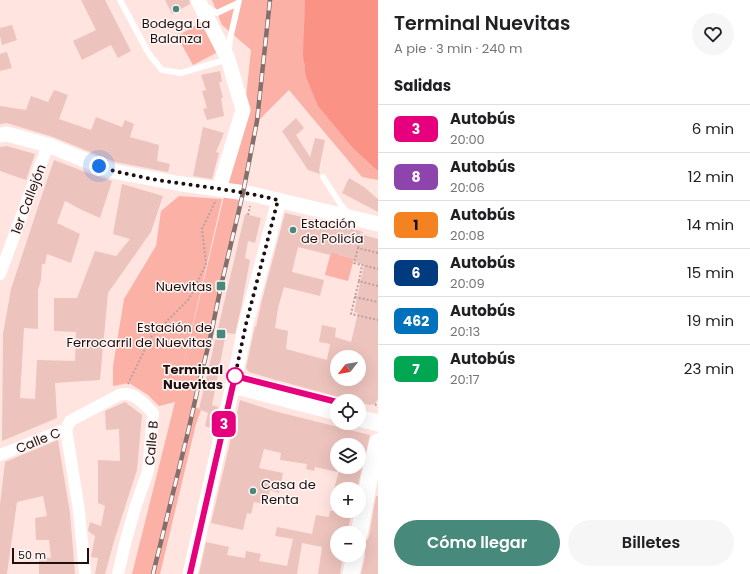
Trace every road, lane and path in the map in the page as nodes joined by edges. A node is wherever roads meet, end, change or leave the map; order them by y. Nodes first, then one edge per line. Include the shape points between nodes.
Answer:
1 (120, 0) edge
2 (239, 1) edge
3 (199, 2) edge
4 (228, 59) junction
5 (0, 135) edge
6 (48, 146) junction
7 (323, 177) dead end
8 (219, 189) junction
9 (278, 200) junction
10 (358, 223) junction
11 (378, 224) edge
12 (358, 248) junction
13 (378, 253) edge
14 (362, 265) junction
15 (378, 269) edge
16 (0, 274) edge
17 (358, 281) junction
18 (378, 286) edge
19 (355, 297) junction
20 (378, 302) edge
21 (378, 320) edge
22 (234, 380) junction
23 (119, 395) junction
24 (330, 398) edge
25 (366, 405) edge
26 (378, 407) edge
27 (330, 410) edge
28 (366, 420) edge
29 (378, 423) edge
30 (67, 434) junction
31 (378, 442) edge
32 (0, 455) edge
33 (360, 526) edge
34 (354, 562) edge
35 (85, 574) edge
36 (118, 574) edge
37 (190, 574) edge
38 (352, 574) edge

1 - 4 lane via 149,54 162,70 181,73
2 - 3 lane via 217,13
2 - 4 lane
3 - 4 street
4 - 8 street via 243,110
5 - 6 street via 7,134
6 - 8 street via 112,171
6 - 16 street, 1er Callejón
7 - 10 lane via 341,205
8 - 9 street
8 - 23 path via 202,229 206,264 189,299 151,337 129,383
9 - 10 street
9 - 22 street
10 - 11 street
10 - 12 path
12 - 13 path
12 - 14 path via 354,263
14 - 15 path
14 - 17 path
17 - 18 path
17 - 19 path
19 - 20 path
19 - 21 path via 351,314
22 - 24 main road
22 - 27 main road
22 - 37 street
23 - 30 street via 70,421
23 - 36 street, Calle B via 130,394 140,399 153,413 148,471 136,505
25 - 26 path
28 - 29 main road
30 - 32 street, Calle C
30 - 35 street via 79,511
31 - 33 main road
34 - 38 main road

